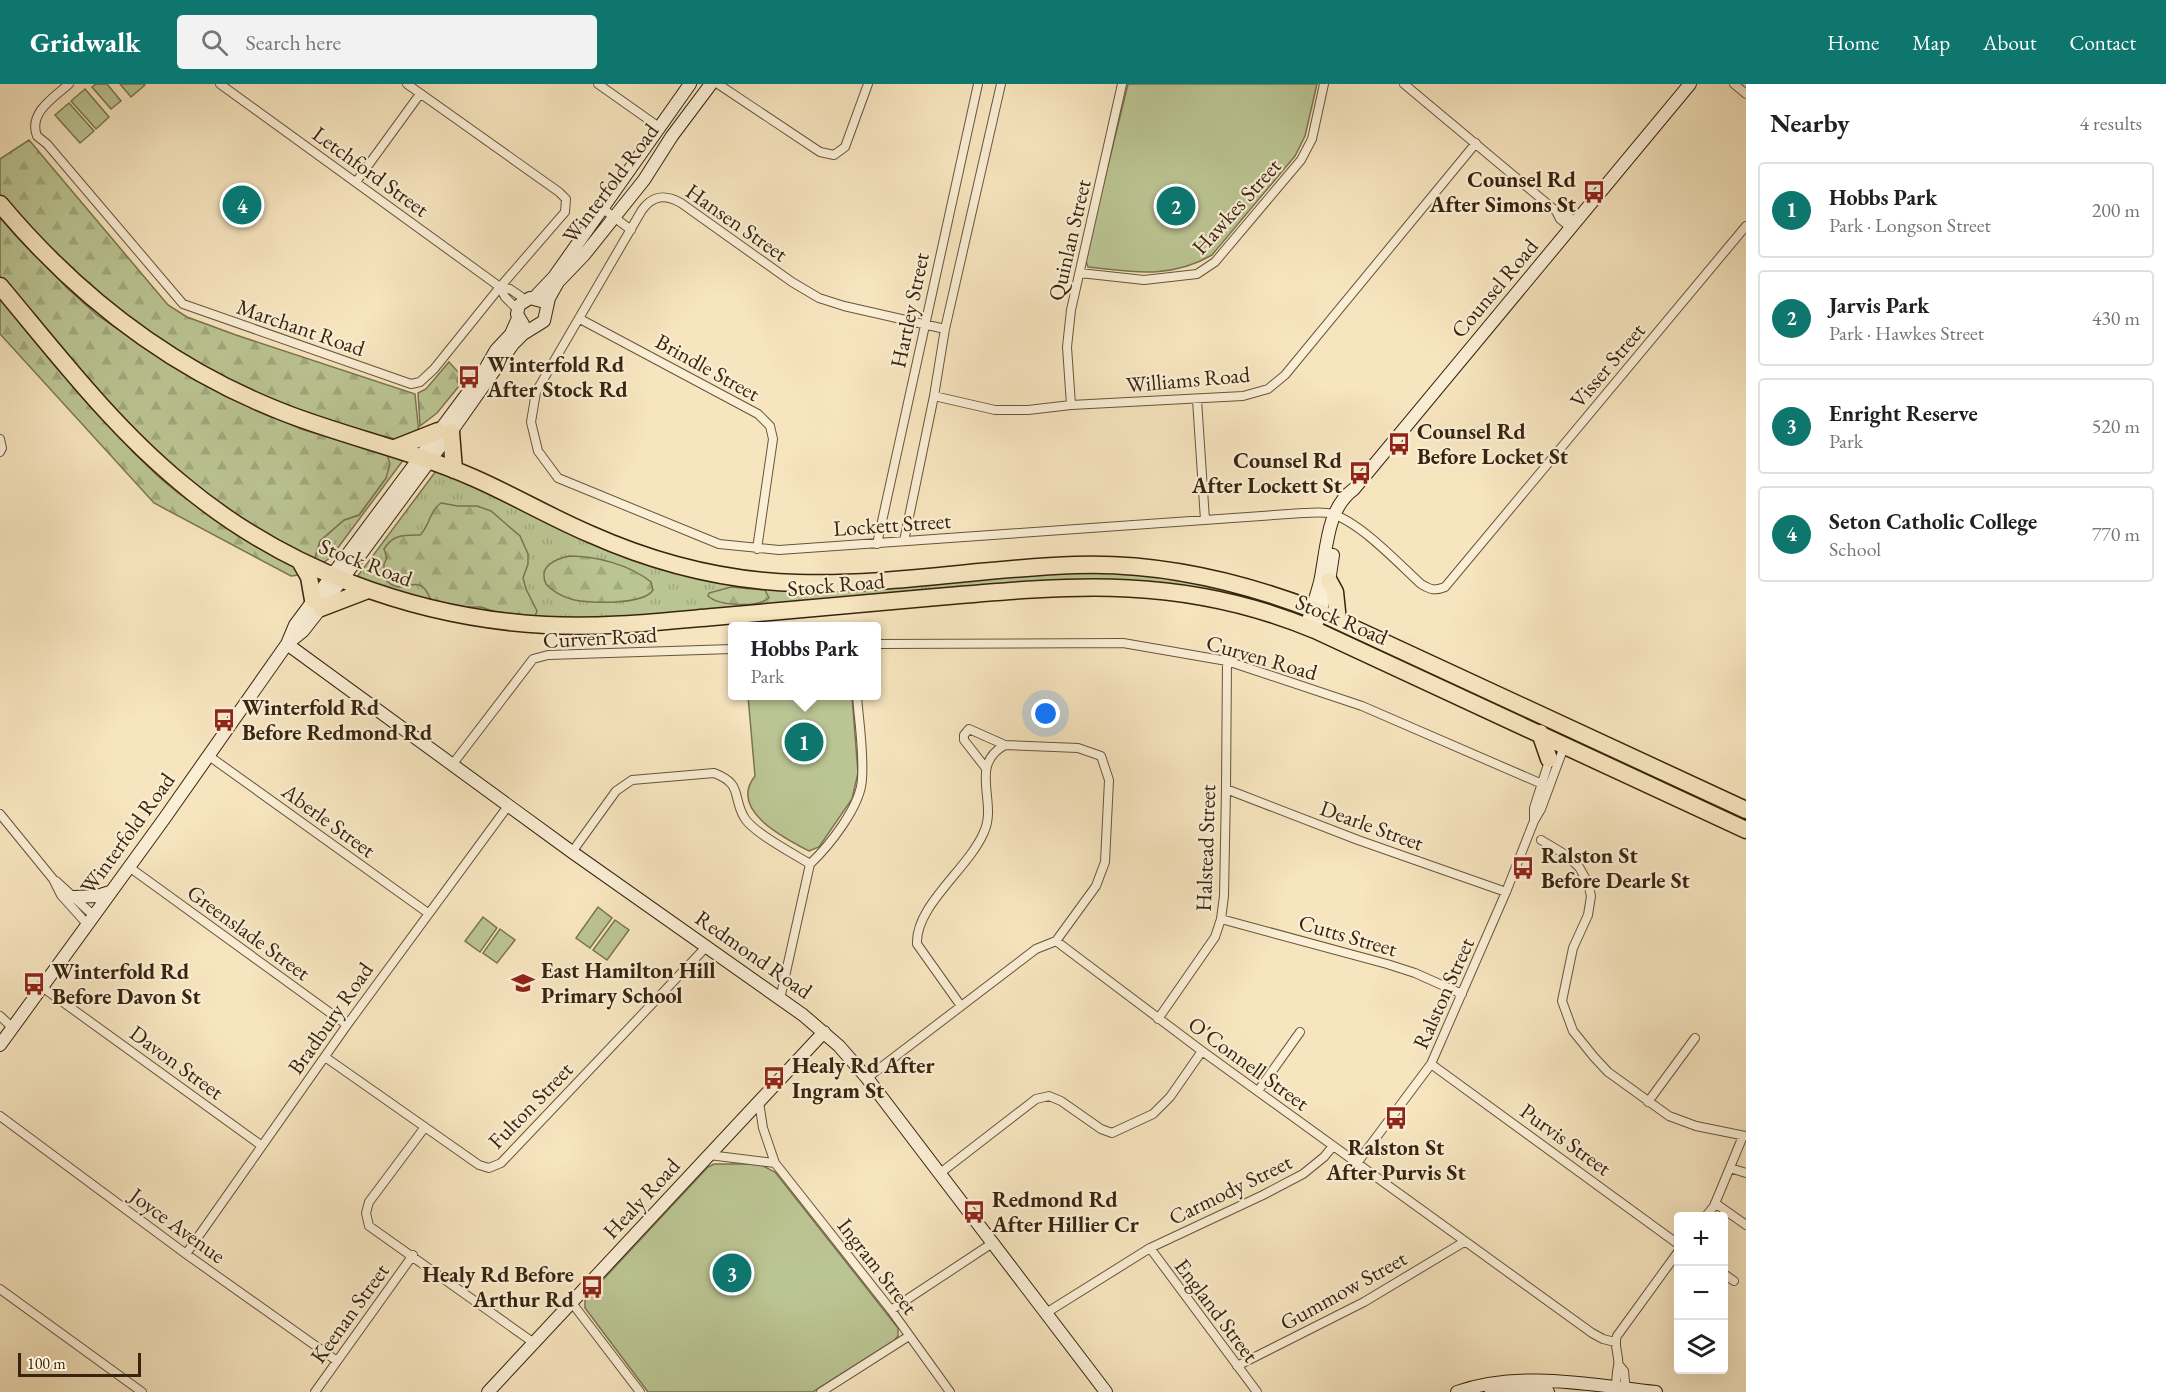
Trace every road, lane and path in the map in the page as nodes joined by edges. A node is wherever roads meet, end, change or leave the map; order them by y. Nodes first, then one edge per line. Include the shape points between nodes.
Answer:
1 (69, 84) edge
2 (220, 84) edge
3 (406, 84) edge
4 (598, 84) edge
5 (690, 84) edge
6 (711, 84) edge
7 (718, 84) edge
8 (868, 84) edge
9 (978, 84) edge
10 (1001, 84) edge
11 (1122, 84) edge
12 (1324, 84) edge
13 (1404, 84) edge
14 (1734, 84) edge
15 (1693, 85) edge
16 (420, 94) junction
17 (1746, 94) edge
18 (659, 127) junction
19 (1476, 143) junction
20 (356, 182) junction
21 (0, 204) edge
22 (602, 208) junction
23 (614, 217) junction
24 (1574, 225) junction
25 (1746, 226) edge
26 (631, 230) junction
27 (1080, 273) junction
28 (0, 286) edge
29 (500, 287) junction
30 (524, 306) junction
31 (546, 309) junction
32 (580, 319) junction
33 (924, 326) junction
34 (534, 327) junction
35 (945, 329) junction
36 (536, 392) joint
37 (934, 396) junction
38 (1197, 400) junction
39 (1071, 405) junction
40 (444, 431) junction
41 (395, 448) junction
42 (424, 459) junction
43 (454, 470) junction
44 (1338, 517) junction
45 (1205, 520) junction
46 (904, 541) junction
47 (877, 544) junction
48 (757, 549) junction
49 (300, 561) junction
50 (336, 577) junction
51 (1329, 581) junction
52 (368, 590) junction
53 (317, 604) junction
54 (1316, 611) junction
55 (1338, 621) junction
56 (1310, 628) junction
57 (287, 644) junction
58 (881, 644) edge
59 (728, 649) edge
60 (1227, 661) junction
61 (857, 700) edge
62 (1567, 727) junction
63 (1540, 733) junction
64 (1561, 743) junction
65 (1005, 745) junction
66 (209, 756) junction
67 (1549, 759) junction
68 (452, 765) junction
69 (985, 767) junction
70 (1545, 785) junction
71 (1226, 789) junction
72 (508, 806) junction
73 (1746, 810) edge
74 (0, 814) edge
75 (1746, 830) edge
76 (1541, 840) dead end
77 (572, 852) junction
78 (810, 864) junction
79 (129, 867) junction
80 (53, 879) junction
81 (110, 892) junction
82 (1506, 892) junction
83 (74, 897) junction
84 (428, 913) junction
85 (1221, 919) junction
86 (90, 920) junction
87 (1056, 942) junction
88 (707, 946) junction
89 (42, 987) junction
90 (1462, 994) junction
91 (780, 999) junction
92 (961, 1006) junction
93 (0, 1016) edge
94 (1158, 1018) junction
95 (347, 1025) junction
96 (13, 1028) junction
97 (824, 1032) junction
98 (1300, 1032) dead end
99 (1695, 1038) dead end
100 (0, 1046) edge
101 (1202, 1051) junction
102 (325, 1057) junction
103 (1431, 1064) junction
104 (867, 1078) junction
105 (1258, 1091) junction
106 (759, 1102) junction
107 (1648, 1102) junction
108 (0, 1116) edge
109 (424, 1127) junction
110 (1744, 1136) edge
111 (262, 1146) junction
112 (1333, 1146) junction
113 (709, 1155) junction
114 (1357, 1162) junction
115 (775, 1163) junction
116 (1730, 1168) junction
117 (1746, 1173) edge
118 (939, 1174) junction
119 (1715, 1203) junction
120 (1709, 1212) edge
121 (1746, 1226) edge
122 (1674, 1241) edge
123 (1464, 1242) junction
124 (991, 1244) junction
125 (1150, 1248) junction
126 (186, 1254) junction
127 (413, 1255) junction
128 (1674, 1257) edge
129 (1728, 1277) edge
130 (1734, 1281) dead end
131 (0, 1289) edge
132 (572, 1303) junction
133 (891, 1310) junction
134 (1046, 1313) junction
135 (909, 1335) junction
136 (1615, 1342) junction
137 (534, 1343) junction
138 (338, 1360) junction
139 (1237, 1366) junction
140 (1563, 1388) edge
141 (1621, 1390) edge
142 (142, 1392) edge
143 (315, 1392) edge
144 (488, 1392) edge
145 (640, 1392) edge
146 (821, 1392) edge
147 (950, 1392) edge
148 (1106, 1392) edge
149 (1257, 1392) edge
150 (1457, 1392) edge
151 (1491, 1392) edge
152 (1548, 1392) edge
153 (1656, 1392) edge

1 - 29 street, Marchant Road via 45,104 35,123 37,136 177,299 192,308 416,384 434,369
2 - 20 street, Letchford Street
3 - 16 street
4 - 18 street
5 - 18 street, Winterfold Road
6 - 23 street, Winterfold Road
7 - 8 street via 820,152 834,155 845,147
9 - 33 street, Hartley Street
10 - 35 street, Hartley Street
11 - 27 street, Quinlan Street
12 - 27 street, Hawkes Street via 1312,139 1301,160 1215,262 1197,274 1144,280
13 - 19 street
14 - 17 street
15 - 24 street, Counsel Road
16 - 20 street
16 - 29 street, Marchant Road via 566,199 565,213
18 - 22 street, Winterfold Road
19 - 24 street
19 - 38 street, Williams Road via 1285,375 1268,389 1243,396
20 - 29 street, Letchford Street
21 - 41 highway, Stock Road via 84,292 168,355 260,403
22 - 23 street
22 - 30 street, Winterfold Road via 554,277
23 - 26 street
23 - 31 street, Winterfold Road via 558,282
24 - 44 street, Counsel Road via 1354,489
25 - 44 street, Visser Street via 1445,587 1436,590 1421,584 1360,530
26 - 32 street, Hansen Street
26 - 33 street, Hansen Street via 651,200 668,197 811,294
27 - 39 street, Quinlan Street via 1067,347
28 - 49 highway, Stock Road via 118,424 165,470 226,517
29 - 30 street, Letchford Street via 505,297
30 - 31 street via 542,302
30 - 34 street via 526,327
30 - 40 street, Winterfold Road via 511,334 496,350
31 - 34 street, Winterfold Road via 544,321
32 - 36 street, Hansen Street
32 - 48 street, Brindle Street via 758,414 770,426 773,439
33 - 35 street, Hansen Street
33 - 47 street, Hartley Street
34 - 40 street, Winterfold Road via 513,344
35 - 37 street, Hartley Street
36 - 48 street, Lockett Street via 531,422 538,451 558,478 719,544
37 - 39 street, Williams Road via 995,410
37 - 46 street, Hartley Street
38 - 39 street, Williams Road
38 - 45 street
40 - 41 highway
40 - 42 street, Winterfold Road
40 - 43 highway
41 - 42 highway, Stock Road
42 - 43 highway, Stock Road
42 - 50 street, Winterfold Road
43 - 54 highway, Stock Road via 617,546 734,577 828,583 1066,565 1125,566 1205,576
44 - 45 street, Lockett Street via 1303,513
44 - 51 street, Counsel Road
44 - 54 street, Counsel Road
45 - 46 street, Lockett Street
46 - 47 street, Lockett Street
47 - 48 street, Lockett Street
49 - 50 highway, Stock Road
49 - 53 highway
50 - 52 highway, Stock Road
50 - 53 street, Winterfold Road
51 - 54 street, Counsel Road
51 - 55 highway via 1335,592
52 - 53 highway
52 - 56 highway, Stock Road via 459,615 574,626 1113,586 1197,594
53 - 57 street, Winterfold Road via 295,624
54 - 55 highway, Stock Road
54 - 56 street, Counsel Road
55 - 62 highway, Stock Road
56 - 63 highway, Stock Road
57 - 66 street, Winterfold Road
57 - 68 street, Redmond Road
58 - 60 street, Curven Road via 1123,643
59 - 68 street, Curven Road via 548,655 533,659
60 - 70 street, Curven Road via 1362,706
60 - 71 street, Halstead Street
61 - 78 street via 862,780 855,804 823,852
62 - 64 street, Ralston Street
62 - 73 highway, Stock Road
63 - 64 highway, Stock Road
63 - 67 highway
64 - 67 street, Ralston Street
64 - 70 street, Ralston Street
64 - 75 highway, Stock Road
65 - 69 street via 994,751
65 - 69 street via 969,729 964,740
65 - 87 street via 1078,748 1101,756 1109,780 1106,862 1096,886
66 - 79 street, Winterfold Road
66 - 84 street, Aberle Street
67 - 70 street, Ralston Street
68 - 72 street, Redmond Road
69 - 92 street via 985,831 916,933 917,944
70 - 82 street, Ralston Street
71 - 82 street, Dearle Street
71 - 85 street, Halstead Street
72 - 77 street, Redmond Road
72 - 84 street, Bradbury Road
74 - 80 street
76 - 107 street via 1579,867 1591,896 1588,915 1573,948 1562,1001 1573,1031 1608,1072
77 - 78 street via 616,791 632,780 714,773 735,787 744,817 752,827
77 - 88 street, Redmond Road
78 - 91 street
79 - 81 street, Winterfold Road
79 - 95 street, Greenslade Street
80 - 83 street
80 - 86 street via 61,895
81 - 83 street
81 - 86 street, Winterfold Road
82 - 90 street, Ralston Street
83 - 86 street
84 - 95 street, Bradbury Road
85 - 90 street, Cutts Street via 1387,964
85 - 94 street, Halstead Street via 1215,937
86 - 89 street, Winterfold Road
87 - 92 street via 1036,949
87 - 94 street, O'Connell Street
88 - 91 street, Redmond Road
88 - 109 street, Fulton Street via 501,1163 489,1168 479,1165
89 - 96 street, Winterfold Road
89 - 111 street, Davon Street
90 - 103 street, Ralston Street
91 - 97 street, Redmond Road
92 - 104 street
93 - 96 street
94 - 101 street, O'Connell Street
95 - 102 street, Bradbury Road
96 - 100 street, Winterfold Road
97 - 104 street, Redmond Road
97 - 106 street, Healy Road
98 - 105 street
99 - 107 street
101 - 105 street, O'Connell Street
101 - 118 street via 1162,1107 1121,1130 1112,1133 1101,1129 1049,1096 1035,1099
102 - 109 street, Fulton Street
102 - 111 street, Bradbury Road
103 - 114 street, Ralston Street
103 - 122 street, Purvis Street
104 - 118 street, Redmond Road
105 - 112 street, O'Connell Street
106 - 113 street, Healy Road
106 - 115 street, Ingram Street
107 - 110 street via 1687,1123
108 - 126 street, Joyce Avenue
109 - 127 street via 369,1202 366,1213 369,1226
110 - 116 street
111 - 126 street, Bradbury Road
112 - 114 street, O'Connell Street
112 - 125 street, Carmody Street via 1303,1174
113 - 115 street
113 - 132 street, Healy Road
114 - 123 street, O'Connell Street
115 - 133 street, Ingram Street
116 - 117 street
116 - 119 street
118 - 124 street, Redmond Road
119 - 120 street
119 - 121 street
123 - 136 street, O'Connell Street via 1598,1337
123 - 139 street, Gummow Street via 1364,1302
124 - 133 street
124 - 134 street, Redmond Road
125 - 134 street, Carmody Street
125 - 139 street, England Street
126 - 138 street, Joyce Avenue
127 - 137 street
127 - 138 street, Keenan Street
128 - 136 street
129 - 130 street
131 - 142 street
132 - 137 street, Healy Road
132 - 145 street
133 - 135 street, Ingram Street
134 - 148 street, Redmond Road
135 - 146 street
135 - 147 street, Ingram Street
136 - 141 street
137 - 144 street, Healy Road
138 - 143 street, Keenan Street
139 - 149 street, England Street
140 - 141 street
140 - 150 street via 1500,1381
141 - 153 street
151 - 152 street

